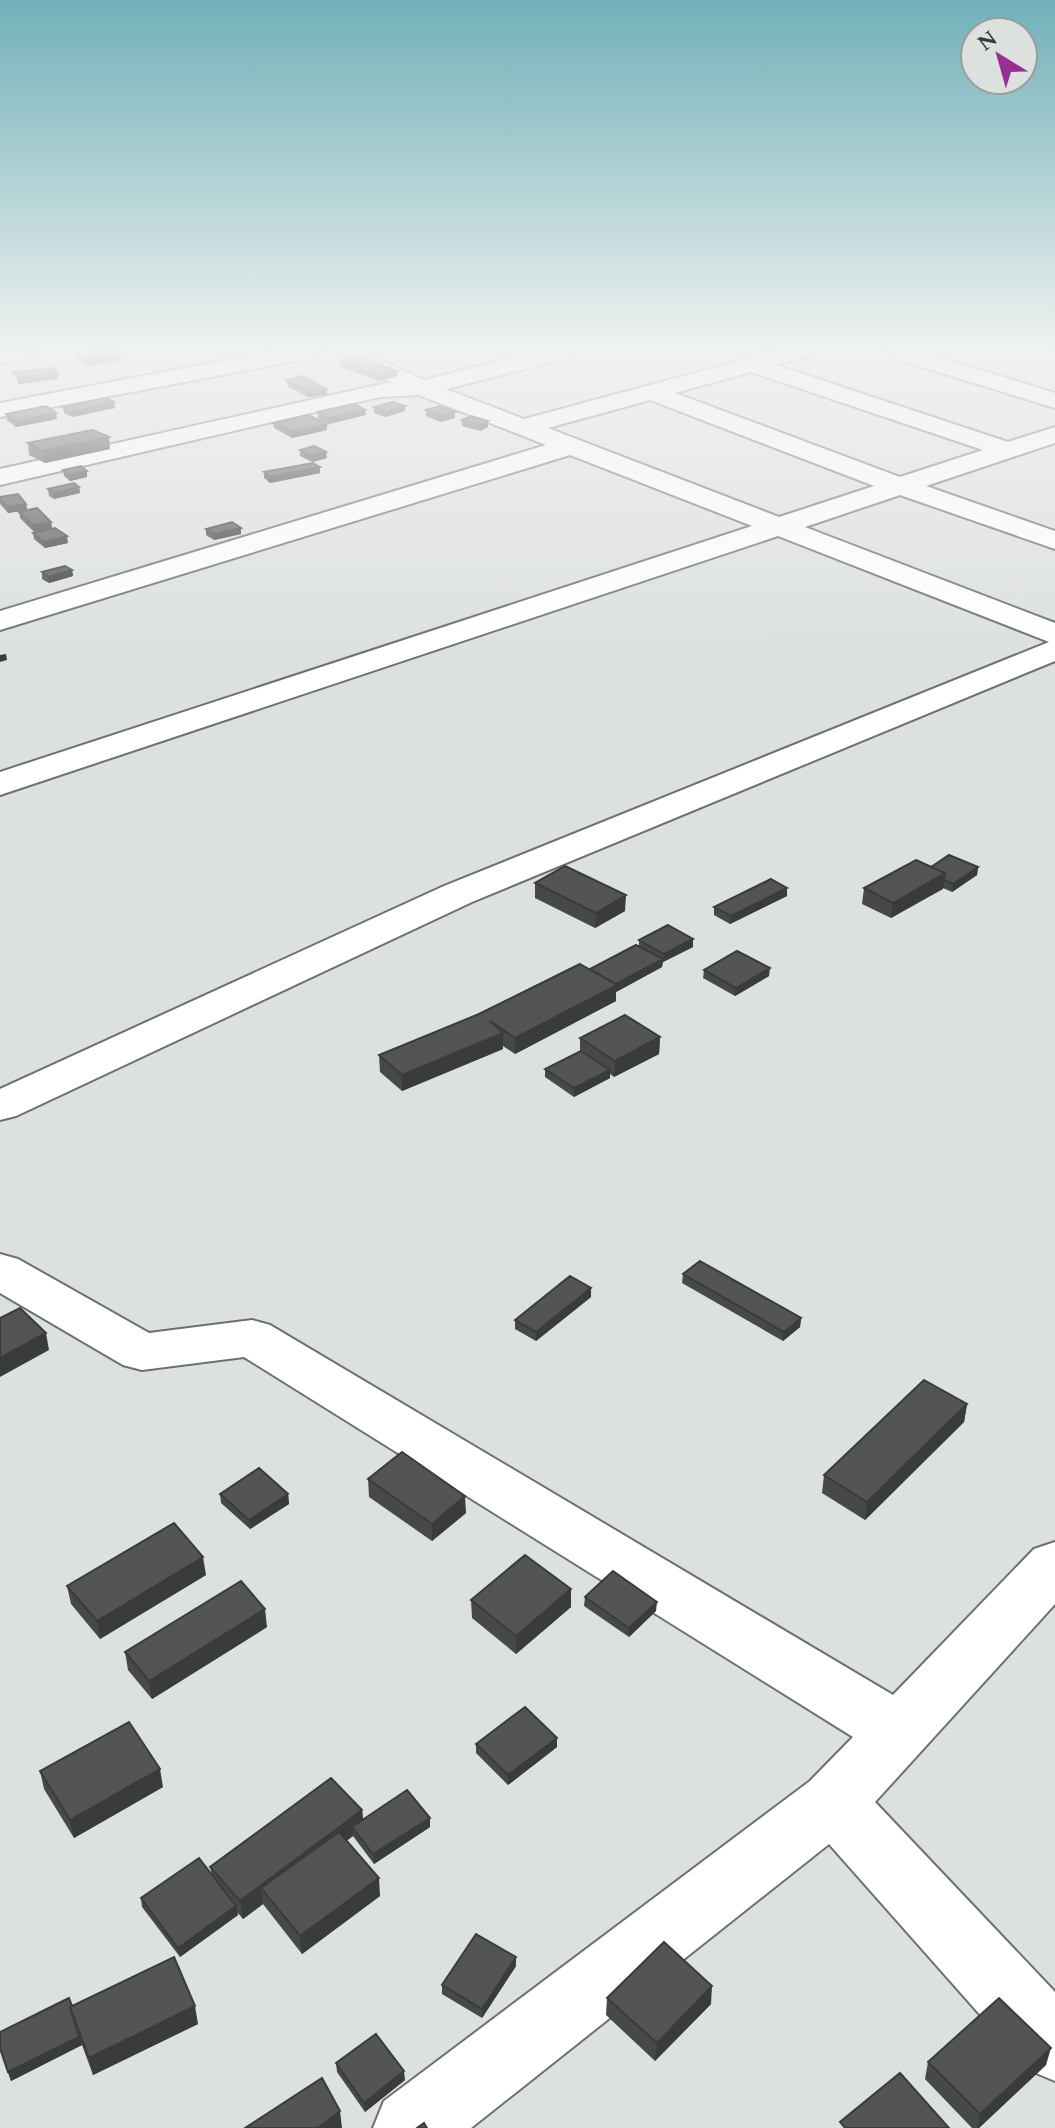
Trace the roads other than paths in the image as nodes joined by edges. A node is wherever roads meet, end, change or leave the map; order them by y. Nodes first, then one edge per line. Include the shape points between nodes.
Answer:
1 (114, 450) edge
2 (557, 450) edge
3 (582, 450) edge
4 (805, 450) edge
5 (1007, 450) edge
6 (0, 452) edge
7 (10, 474) edge
8 (899, 486) junction
9 (778, 526) junction
10 (1050, 534) edge
11 (0, 621) edge
12 (1055, 634) edge
13 (1055, 650) edge
14 (0, 784) edge
15 (0, 1106) edge
16 (0, 1271) edge
17 (1055, 1565) edge
18 (899, 1732) junction
19 (833, 1802) junction
20 (1055, 2045) edge
21 (411, 2128) edge

1 - 7 street
2 - 11 street
3 - 9 street
4 - 8 street
5 - 8 street
6 - 7 street
8 - 9 street
8 - 10 street
9 - 12 street
9 - 14 street
13 - 15 street via 458,894
16 - 18 street via 142,1352 252,1338
17 - 18 street
18 - 19 street
19 - 20 street
19 - 21 street

